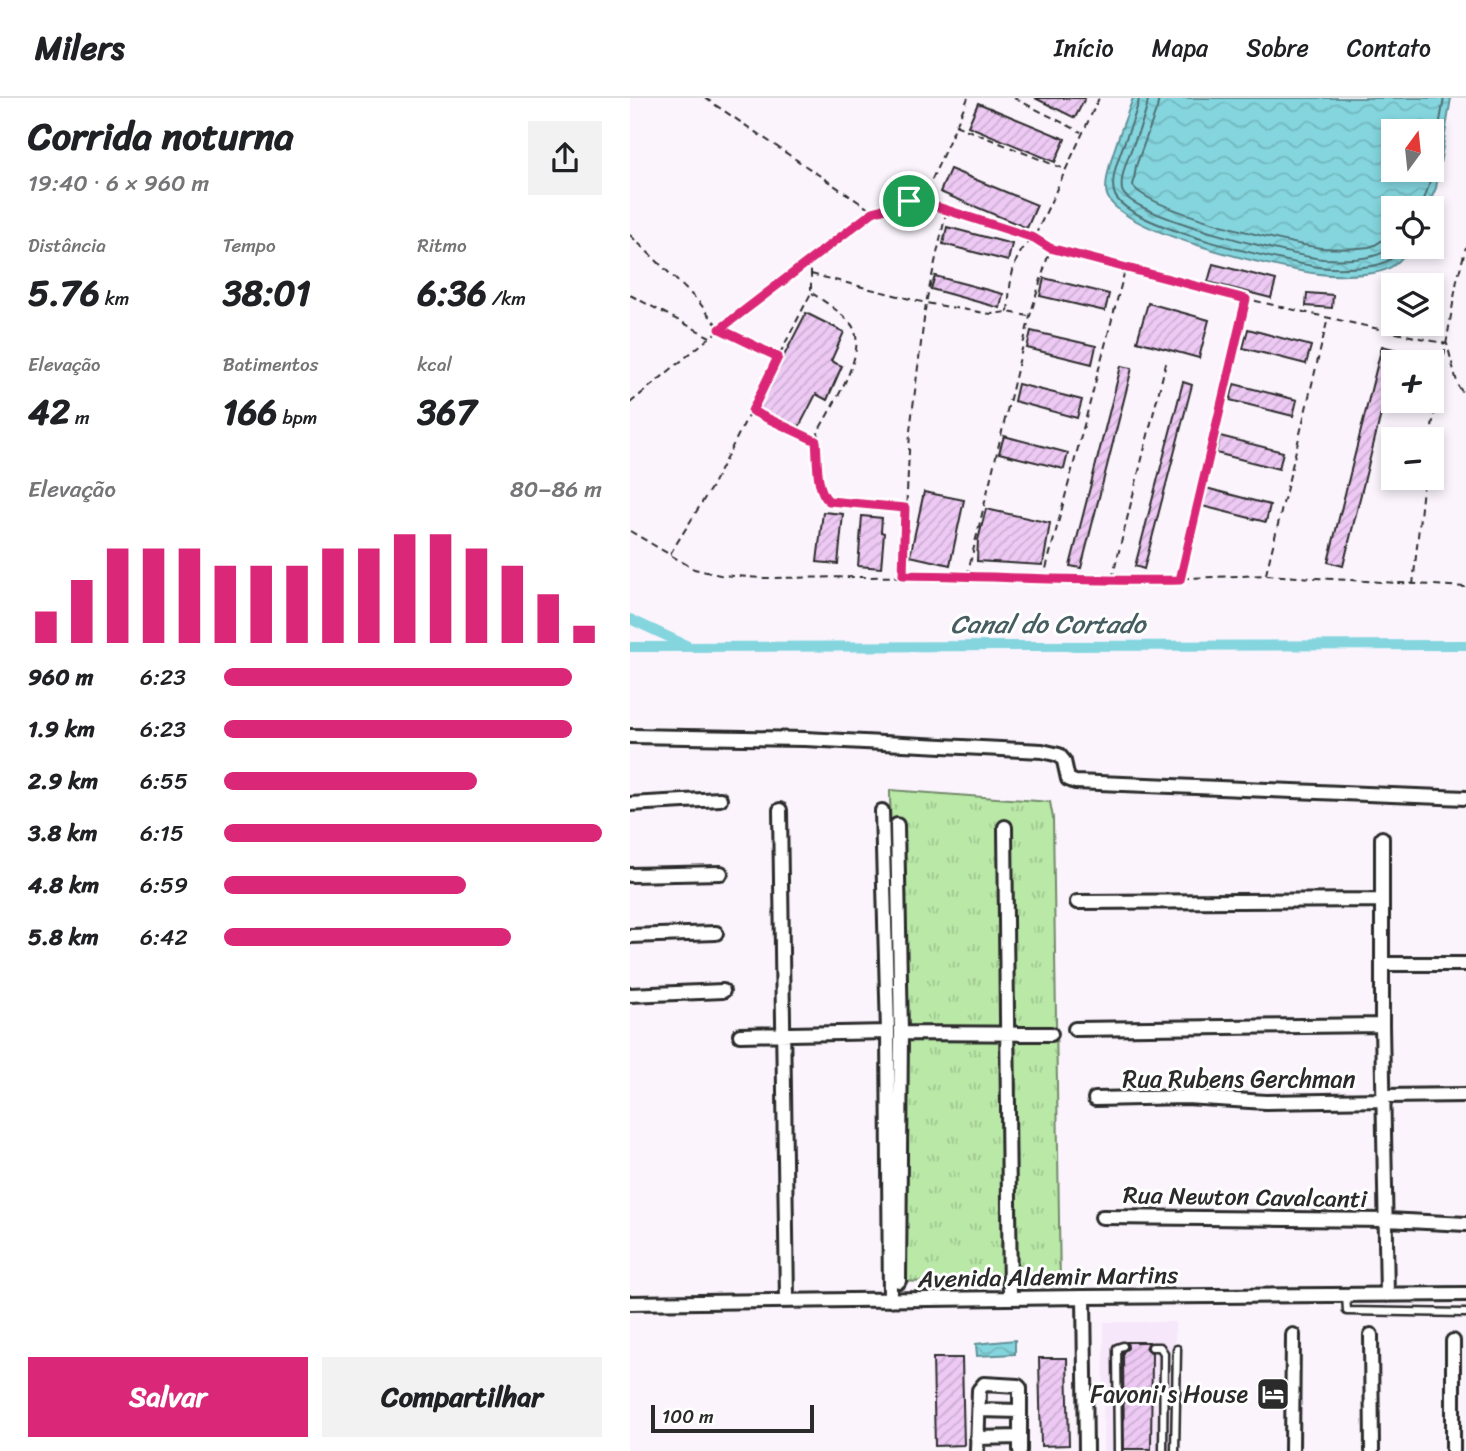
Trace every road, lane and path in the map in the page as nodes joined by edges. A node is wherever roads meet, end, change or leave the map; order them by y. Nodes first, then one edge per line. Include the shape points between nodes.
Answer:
1 (705, 98) edge
2 (967, 98) edge
3 (1014, 98) edge
4 (1099, 98) edge
5 (954, 125) junction
6 (1082, 132) junction
7 (1064, 170) junction
8 (922, 202) junction
9 (873, 212) junction
10 (947, 212) junction
11 (630, 234) edge
12 (1034, 238) junction
13 (1466, 247) edge
14 (1050, 248) junction
15 (811, 260) junction
16 (1125, 269) junction
17 (810, 274) junction
18 (811, 293) junction
19 (630, 295) edge
20 (1246, 299) junction
21 (926, 303) junction
22 (1008, 312) junction
23 (1030, 316) junction
24 (1328, 318) junction
25 (720, 329) junction
26 (711, 338) junction
27 (1447, 344) junction
28 (778, 357) junction
29 (1166, 363) dead end
30 (1466, 397) edge
31 (630, 403) edge
32 (752, 411) junction
33 (1432, 427) edge
34 (816, 441) junction
35 (1423, 490) edge
36 (905, 508) junction
37 (630, 531) edge
38 (670, 555) junction
39 (903, 575) junction
40 (1265, 575) junction
41 (967, 576) junction
42 (1043, 580) junction
43 (1180, 580) junction
44 (1111, 581) junction
45 (1413, 585) junction
46 (1466, 587) edge
47 (630, 736) edge
48 (1466, 798) edge
49 (720, 799) dead end
50 (630, 804) edge
51 (780, 810) dead end
52 (881, 811) dead end
53 (897, 825) dead end
54 (1005, 827) dead end
55 (1382, 838) dead end
56 (721, 873) dead end
57 (630, 875) edge
58 (1382, 900) junction
59 (1077, 902) dead end
60 (716, 933) dead end
61 (630, 936) edge
62 (1382, 964) junction
63 (1466, 964) edge
64 (723, 991) dead end
65 (630, 995) edge
66 (1382, 1025) junction
67 (1076, 1029) dead end
68 (894, 1033) junction
69 (1051, 1034) dead end
70 (740, 1035) dead end
71 (784, 1035) junction
72 (1008, 1035) junction
73 (1466, 1096) edge
74 (1384, 1098) junction
75 (1095, 1099) dead end
76 (1102, 1217) dead end
77 (1387, 1220) junction
78 (1466, 1224) edge
79 (900, 1281) dead end
80 (1466, 1294) edge
81 (1346, 1295) junction
82 (1387, 1295) junction
83 (1010, 1297) junction
84 (1084, 1297) junction
85 (787, 1300) junction
86 (890, 1300) junction
87 (630, 1303) edge
88 (1466, 1313) edge
89 (1293, 1335) dead end
90 (1371, 1335) dead end
91 (1453, 1342) dead end
92 (1123, 1346) dead end
93 (1152, 1347) dead end
94 (1177, 1349) dead end
95 (979, 1410) junction
96 (1020, 1411) junction
97 (977, 1444) edge
98 (1020, 1444) edge
99 (1086, 1451) edge
100 (1118, 1451) edge
101 (1163, 1451) edge
102 (1175, 1451) edge
103 (1292, 1451) edge
104 (1372, 1451) edge
105 (1453, 1451) edge

1 - 9 path
2 - 5 path
3 - 6 path
4 - 6 path
5 - 7 path
5 - 8 path
6 - 7 path
7 - 12 path
8 - 9 path via 909,201
8 - 10 path
9 - 15 path
10 - 12 path
10 - 21 path
11 - 25 path
12 - 14 path
12 - 22 path via 1018,253
13 - 27 path
14 - 16 path
14 - 23 path
15 - 17 path
15 - 25 path
16 - 20 path
16 - 42 path
17 - 18 path
17 - 21 path
18 - 28 path
18 - 34 path via 852,325 856,347 853,364
19 - 26 path
20 - 24 path
20 - 43 path
21 - 22 path via 991,314
21 - 36 path
22 - 23 path
23 - 41 path
24 - 27 path
24 - 40 path
25 - 26 path
25 - 28 path
26 - 31 path
27 - 30 path via 1458,386
27 - 33 path
28 - 32 path
29 - 44 path
32 - 34 path
32 - 38 path
34 - 36 path via 821,488 829,501
35 - 45 path
36 - 39 path
37 - 38 path
38 - 39 path via 694,569 720,575
39 - 41 path
40 - 43 path
40 - 45 path
41 - 42 path
42 - 44 path
43 - 44 path
45 - 46 path
47 - 48 street via 1042,751 1059,755 1068,779 1075,782
49 - 50 street
51 - 71 street
52 - 68 street
53 - 68 street
54 - 72 street
55 - 58 street
56 - 57 street
58 - 59 street
58 - 62 street
60 - 61 street
62 - 63 street
62 - 66 street
64 - 65 street
66 - 67 street
66 - 74 street
68 - 71 street
68 - 72 street
68 - 79 street
68 - 86 street
69 - 72 street
70 - 71 street
71 - 85 street
72 - 83 street
73 - 74 street, Rua Rubens Gerchman
74 - 75 street, Rua Rubens Gerchman via 1266,1102 1186,1097
74 - 77 street
76 - 77 street, Rua Newton Cavalcanti
77 - 78 street, Rua Newton Cavalcanti
77 - 82 street
80 - 82 street, Avenida Aldemir Martins
81 - 82 street, Avenida Aldemir Martins
81 - 84 street, Avenida Aldemir Martins
81 - 88 lane via 1347,1311
83 - 84 street, Avenida Aldemir Martins
83 - 86 street, Avenida Aldemir Martins
84 - 99 street
85 - 86 street, Avenida Aldemir Martins
85 - 87 street, Avenida Aldemir Martins
89 - 103 street
90 - 104 street
91 - 105 street
92 - 100 lane via 1117,1348
93 - 101 lane via 1160,1347 1164,1353
94 - 102 lane
95 - 96 street
95 - 96 street via 979,1390 984,1384 1018,1386
95 - 97 street
96 - 98 street
97 - 98 street

